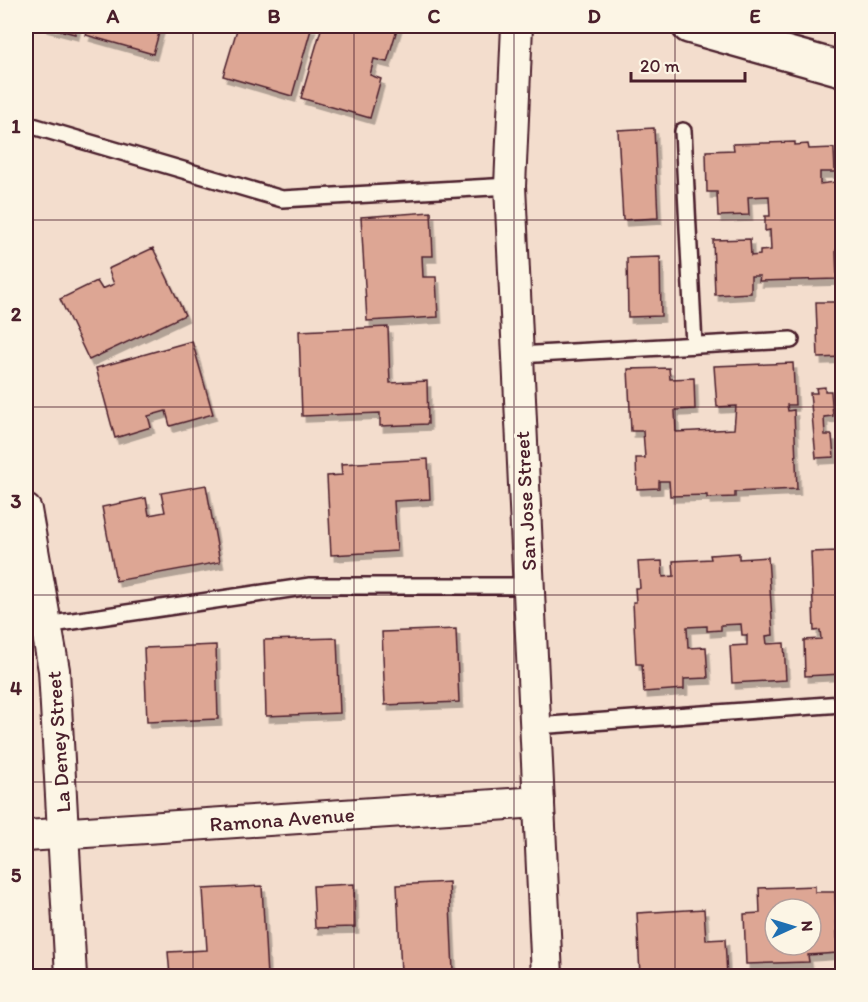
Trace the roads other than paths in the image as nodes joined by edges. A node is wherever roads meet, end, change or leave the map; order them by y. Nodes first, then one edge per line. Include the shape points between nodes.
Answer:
1 (517, 26) edge
2 (689, 26) edge
3 (843, 69) edge
4 (26, 124) edge
5 (683, 131) dead end
6 (510, 186) junction
7 (791, 340) dead end
8 (694, 345) junction
9 (518, 355) junction
10 (26, 510) edge
11 (32, 583) edge
12 (529, 586) junction
13 (46, 624) junction
14 (843, 704) edge
15 (536, 726) junction
16 (540, 802) junction
17 (63, 833) junction
18 (26, 836) edge
19 (71, 976) edge
20 (547, 976) edge

1 - 6 street, San Jose Street
2 - 3 main road
4 - 6 lane via 282,199
5 - 8 lane
6 - 9 street, San Jose Street
7 - 8 lane
8 - 9 lane
9 - 12 street, San Jose Street
10 - 11 street, La Deney Street
11 - 13 street, La Deney Street
12 - 13 lane via 310,586
12 - 15 street, San Jose Street
13 - 17 street, La Deney Street via 54,670
14 - 15 lane
15 - 16 street, San Jose Street
16 - 17 street, Ramona Avenue
16 - 20 street, San Jose Street
17 - 18 street, Ramona Avenue
17 - 19 street, La Deney Street

